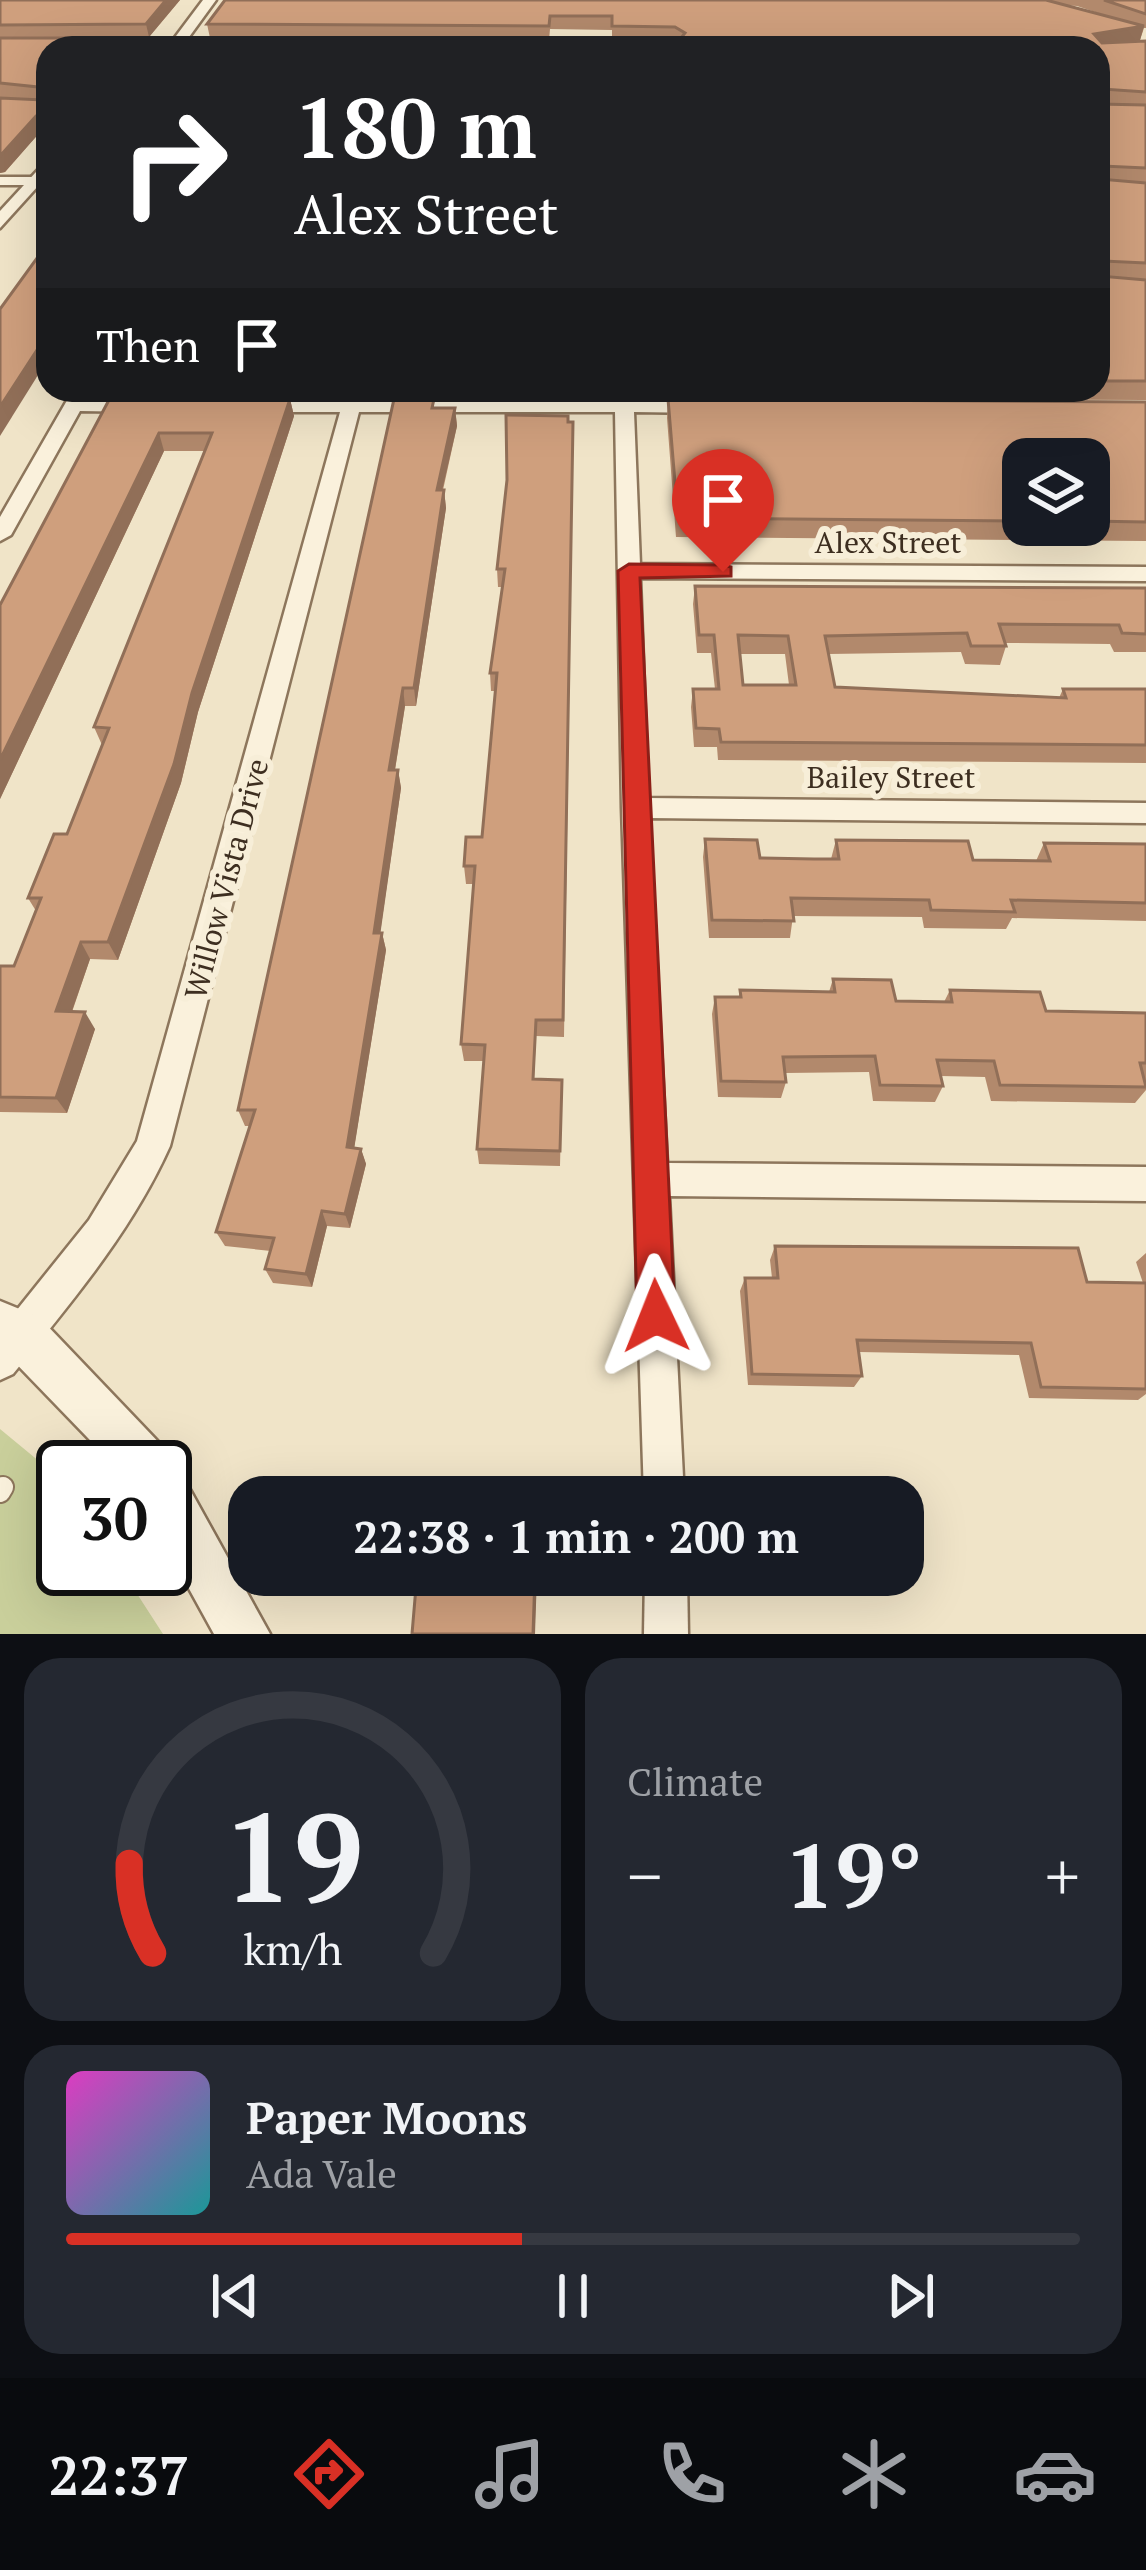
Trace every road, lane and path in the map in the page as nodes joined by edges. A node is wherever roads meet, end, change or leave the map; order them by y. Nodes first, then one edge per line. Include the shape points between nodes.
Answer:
1 (210, 0) edge
2 (182, 36) edge
3 (36, 179) edge
4 (0, 181) edge
5 (34, 182) junction
6 (0, 223) edge
7 (76, 402) edge
8 (122, 402) edge
9 (294, 402) edge
10 (352, 402) edge
11 (623, 402) edge
12 (665, 402) edge
13 (166, 406) edge
14 (235, 406) edge
15 (718, 407) edge
16 (0, 536) edge
17 (629, 571) junction
18 (1146, 574) edge
19 (634, 808) junction
20 (1146, 813) edge
21 (650, 1179) junction
22 (1146, 1184) edge
23 (8, 1339) edge
24 (118, 1440) edge
25 (663, 1476) edge
26 (192, 1543) edge
27 (666, 1596) edge
28 (243, 1634) edge
29 (666, 1634) edge

1 - 2 street
3 - 5 street
4 - 5 street
5 - 6 street
7 - 16 street
8 - 13 street
9 - 14 street
10 - 23 street, Willow Vista Drive via 153,1146 77,1272
11 - 17 street
12 - 15 street
17 - 18 street, Alex Street
17 - 19 street
19 - 20 street, Bailey Street
19 - 21 street
21 - 22 street
21 - 25 street
23 - 24 street
26 - 28 street
27 - 29 street

